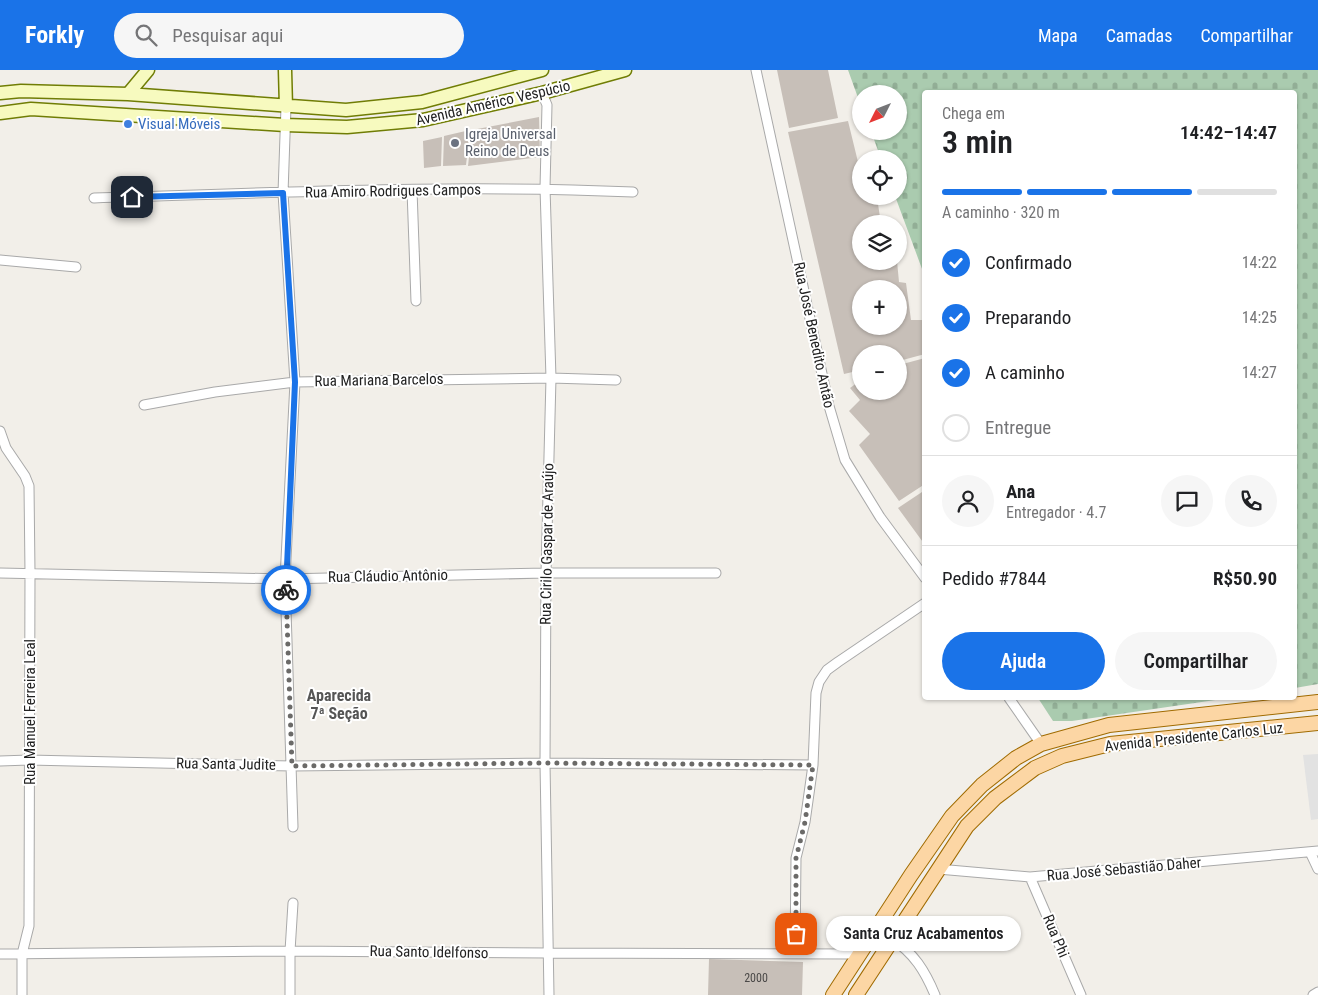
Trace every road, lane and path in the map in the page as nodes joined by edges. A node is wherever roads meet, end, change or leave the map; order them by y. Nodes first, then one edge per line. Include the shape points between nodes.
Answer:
1 (148, 70) edge
2 (285, 70) edge
3 (542, 70) edge
4 (625, 70) edge
5 (756, 70) edge
6 (517, 72) edge
7 (0, 93) edge
8 (542, 93) junction
9 (128, 94) junction
10 (286, 107) junction
11 (0, 113) edge
12 (284, 125) junction
13 (545, 188) junction
14 (412, 190) junction
15 (633, 192) dead end
16 (283, 193) junction
17 (94, 198) dead end
18 (0, 260) edge
19 (76, 267) dead end
20 (416, 301) dead end
21 (550, 378) junction
22 (616, 380) dead end
23 (295, 382) junction
24 (144, 405) dead end
25 (0, 434) edge
26 (30, 572) junction
27 (0, 573) edge
28 (546, 573) junction
29 (716, 573) dead end
30 (922, 574) edge
31 (285, 579) junction
32 (922, 605) edge
33 (1009, 700) edge
34 (1318, 702) edge
35 (1318, 723) edge
36 (1041, 744) junction
37 (29, 760) junction
38 (0, 761) edge
39 (545, 763) junction
40 (813, 765) junction
41 (292, 766) junction
42 (293, 827) dead end
43 (1314, 852) edge
44 (938, 869) junction
45 (1318, 869) edge
46 (1030, 877) junction
47 (292, 903) dead end
48 (892, 939) junction
49 (290, 951) junction
50 (549, 953) junction
51 (0, 954) edge
52 (22, 954) junction
53 (795, 954) junction
54 (859, 954) junction
55 (1318, 992) edge
56 (22, 995) edge
57 (290, 995) edge
58 (549, 995) edge
59 (833, 995) edge
60 (856, 995) edge
61 (935, 995) edge
62 (1081, 995) edge
63 (1313, 995) edge

1 - 9 main road
2 - 10 main road
3 - 6 main road, Avenida Américo Vespúcio
4 - 8 main road, Avenida Américo Vespúcio
5 - 30 street, Rua José Benedito Antão via 828,406 845,460 880,517
6 - 8 main road
6 - 10 main road, Avenida Américo Vespúcio via 422,102 346,110
7 - 9 main road, Avenida Américo Vespúcio
8 - 12 main road, Avenida Américo Vespúcio via 422,120 347,127
8 - 13 street, Rua Cirilo Gaspar de Araújo via 547,105
9 - 10 main road, Avenida Américo Vespúcio
10 - 12 street
11 - 12 main road, Avenida Américo Vespúcio via 31,109
12 - 16 street
13 - 14 street, Rua Amiro Rodrigues Campos
13 - 15 street, Rua Amiro Rodrigues Campos
13 - 21 street, Rua Cirilo Gaspar de Araújo
14 - 16 street, Rua Amiro Rodrigues Campos
14 - 20 street
16 - 17 street, Rua Amiro Rodrigues Campos
16 - 23 street
18 - 19 street
21 - 22 street, Rua Mariana Barcelos
21 - 23 street, Rua Mariana Barcelos
21 - 28 street, Rua Cirilo Gaspar de Araújo
23 - 24 street, Rua Mariana Barcelos
23 - 31 street
25 - 26 street, Rua Manuel Ferreira Leal via 29,486
26 - 27 street, Rua Cláudio Antônio
26 - 31 street, Rua Cláudio Antônio
26 - 37 street, Rua Manuel Ferreira Leal
28 - 29 street, Rua Cláudio Antônio
28 - 31 street, Rua Cláudio Antônio
28 - 39 street, Rua Cirilo Gaspar de Araújo
31 - 41 street
32 - 40 street via 827,670 816,693
33 - 36 street
34 - 36 main road, Avenida Presidente Carlos Luz via 1109,725
35 - 44 main road, Avenida Presidente Carlos Luz via 1110,744 1062,756 1034,768 995,798 967,826
36 - 54 main road, Avenida Presidente Carlos Luz via 982,784 952,816
37 - 38 street, Rua Santa Judite
37 - 41 street, Rua Santa Judite
37 - 52 street, Rua Manuel Ferreira Leal via 29,926
39 - 40 street, Rua Santa Judite
39 - 41 street, Rua Santa Judite
39 - 50 street, Rua Cirilo Gaspar de Araújo
40 - 53 street via 796,858
41 - 42 street
43 - 45 street
43 - 46 street, Rua José Sebastião Daher
44 - 46 street, Rua José Sebastião Daher
44 - 48 main road, Avenida Presidente Carlos Luz
46 - 62 street, Rua Phi
47 - 49 street
48 - 60 main road, Avenida Presidente Carlos Luz
48 - 61 street via 916,960
49 - 50 street, Rua Santo Idelfonso
49 - 52 street, Rua Santo Idelfonso
49 - 57 street
50 - 53 street, Rua Santo Idelfonso
50 - 58 street, Rua Cirilo Gaspar de Araújo
51 - 52 street, Rua Santo Idelfonso
52 - 56 street, Rua Manuel Ferreira Leal
53 - 54 street, Rua Santo Idelfonso
54 - 59 main road, Avenida Presidente Carlos Luz
55 - 63 street

